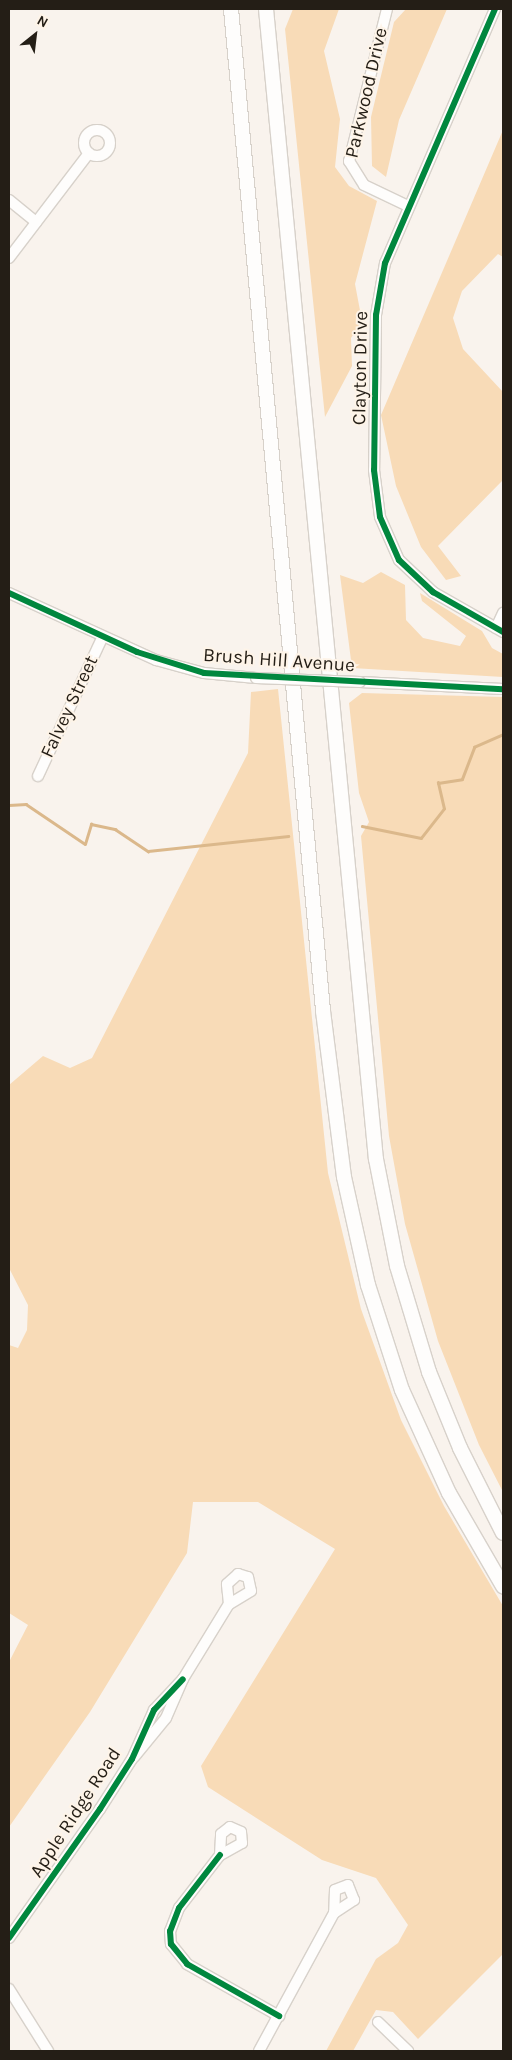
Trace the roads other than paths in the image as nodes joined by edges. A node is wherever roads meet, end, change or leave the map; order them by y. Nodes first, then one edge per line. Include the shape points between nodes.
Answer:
1 (231, 9) edge
2 (266, 9) edge
3 (386, 9) edge
4 (495, 9) edge
5 (89, 153) dead end
6 (9, 200) edge
7 (406, 205) junction
8 (36, 222) junction
9 (9, 258) edge
10 (9, 593) edge
11 (503, 613) edge
12 (499, 630) edge
13 (102, 638) junction
14 (503, 689) edge
15 (38, 776) dead end
16 (501, 1528) edge
17 (503, 1586) edge
18 (229, 1604) dead end
19 (183, 1679) junction
20 (154, 1710) junction
21 (166, 1718) junction
22 (132, 1759) junction
23 (220, 1855) dead end
24 (334, 1913) dead end
25 (9, 1938) edge
26 (9, 1989) edge
27 (279, 2016) junction
28 (378, 2022) dead end
29 (48, 2051) edge
30 (259, 2051) edge
31 (408, 2051) edge

1 - 17 highway via 323,1011 344,1177 368,1285 406,1399 448,1493
2 - 16 highway via 376,1159 397,1266 420,1346 456,1440
3 - 7 street, Parkwood Drive via 349,161 364,185
4 - 7 street, Clayton Drive
5 - 8 street
6 - 8 street
7 - 12 street, Clayton Drive via 389,249 377,300 377,504 388,539 407,570 433,592
8 - 9 street
10 - 13 street, Brush Hill Avenue
11 - 12 street
13 - 14 street, Brush Hill Avenue, bridge via 185,668 256,678
13 - 15 street, Falvey Street
18 - 19 street, Apple Ridge Road
19 - 20 street, Apple Ridge Road
19 - 21 street, Apple Ridge Road
20 - 21 street
20 - 22 street, Apple Ridge Road
21 - 22 street, Apple Ridge Road
22 - 25 street, Apple Ridge Road
23 - 27 street via 179,1908 170,1931 171,1944 187,1964
24 - 27 street
26 - 29 street
27 - 30 street
28 - 31 street

